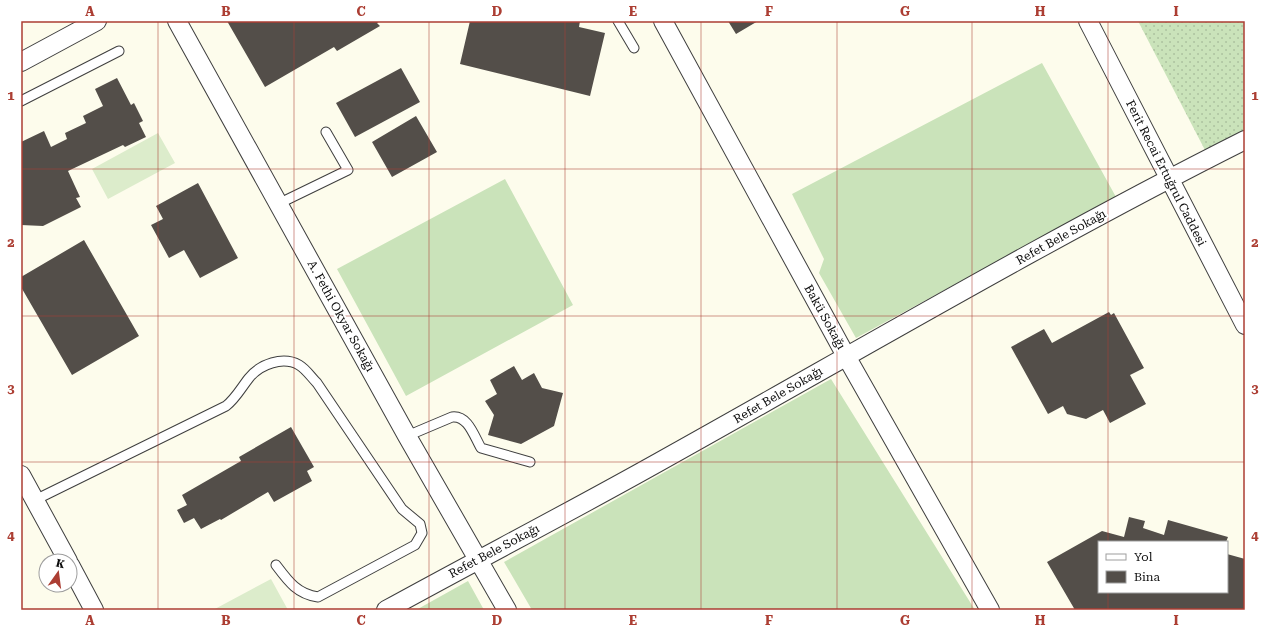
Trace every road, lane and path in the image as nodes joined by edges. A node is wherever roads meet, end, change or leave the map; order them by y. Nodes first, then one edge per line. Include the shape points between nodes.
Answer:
1 (97, 21) edge
2 (177, 21) edge
3 (618, 21) edge
4 (663, 21) edge
5 (1088, 21) edge
6 (634, 48) dead end
7 (119, 51) dead end
8 (21, 62) edge
9 (21, 101) edge
10 (326, 132) dead end
11 (1245, 140) edge
12 (1169, 178) junction
13 (278, 204) junction
14 (1245, 325) edge
15 (846, 356) junction
16 (408, 436) junction
17 (530, 462) dead end
18 (21, 474) edge
19 (35, 500) junction
20 (64, 553) edge
21 (478, 560) junction
22 (276, 565) dead end
23 (78, 580) edge
24 (94, 610) edge
25 (386, 610) edge
26 (507, 610) edge
27 (990, 610) edge

1 - 8 street
2 - 13 street, A. Fethi Okyar Sokağı
3 - 6 lane
4 - 15 street, Bakü Sokağı
5 - 12 street, Ferit Recai Ertuğrul Caddesi
7 - 9 lane
10 - 13 lane via 348,170
11 - 12 street, Refet Bele Sokağı
12 - 14 street, Ferit Recai Ertuğrul Caddesi
12 - 15 street, Refet Bele Sokağı
13 - 16 street, A. Fethi Okyar Sokağı
15 - 21 street, Refet Bele Sokağı
15 - 27 street, Bakü Sokağı
16 - 17 lane via 452,417 459,417 465,421 481,448
16 - 21 street, A. Fethi Okyar Sokağı
18 - 19 street
19 - 20 street
19 - 22 lane via 226,406 249,378 263,366 281,361 295,363 317,382 402,508 420,524 422,533 415,545 318,597 300,592 291,585
21 - 25 street, Refet Bele Sokağı
21 - 26 street, A. Fethi Okyar Sokağı
23 - 24 street

